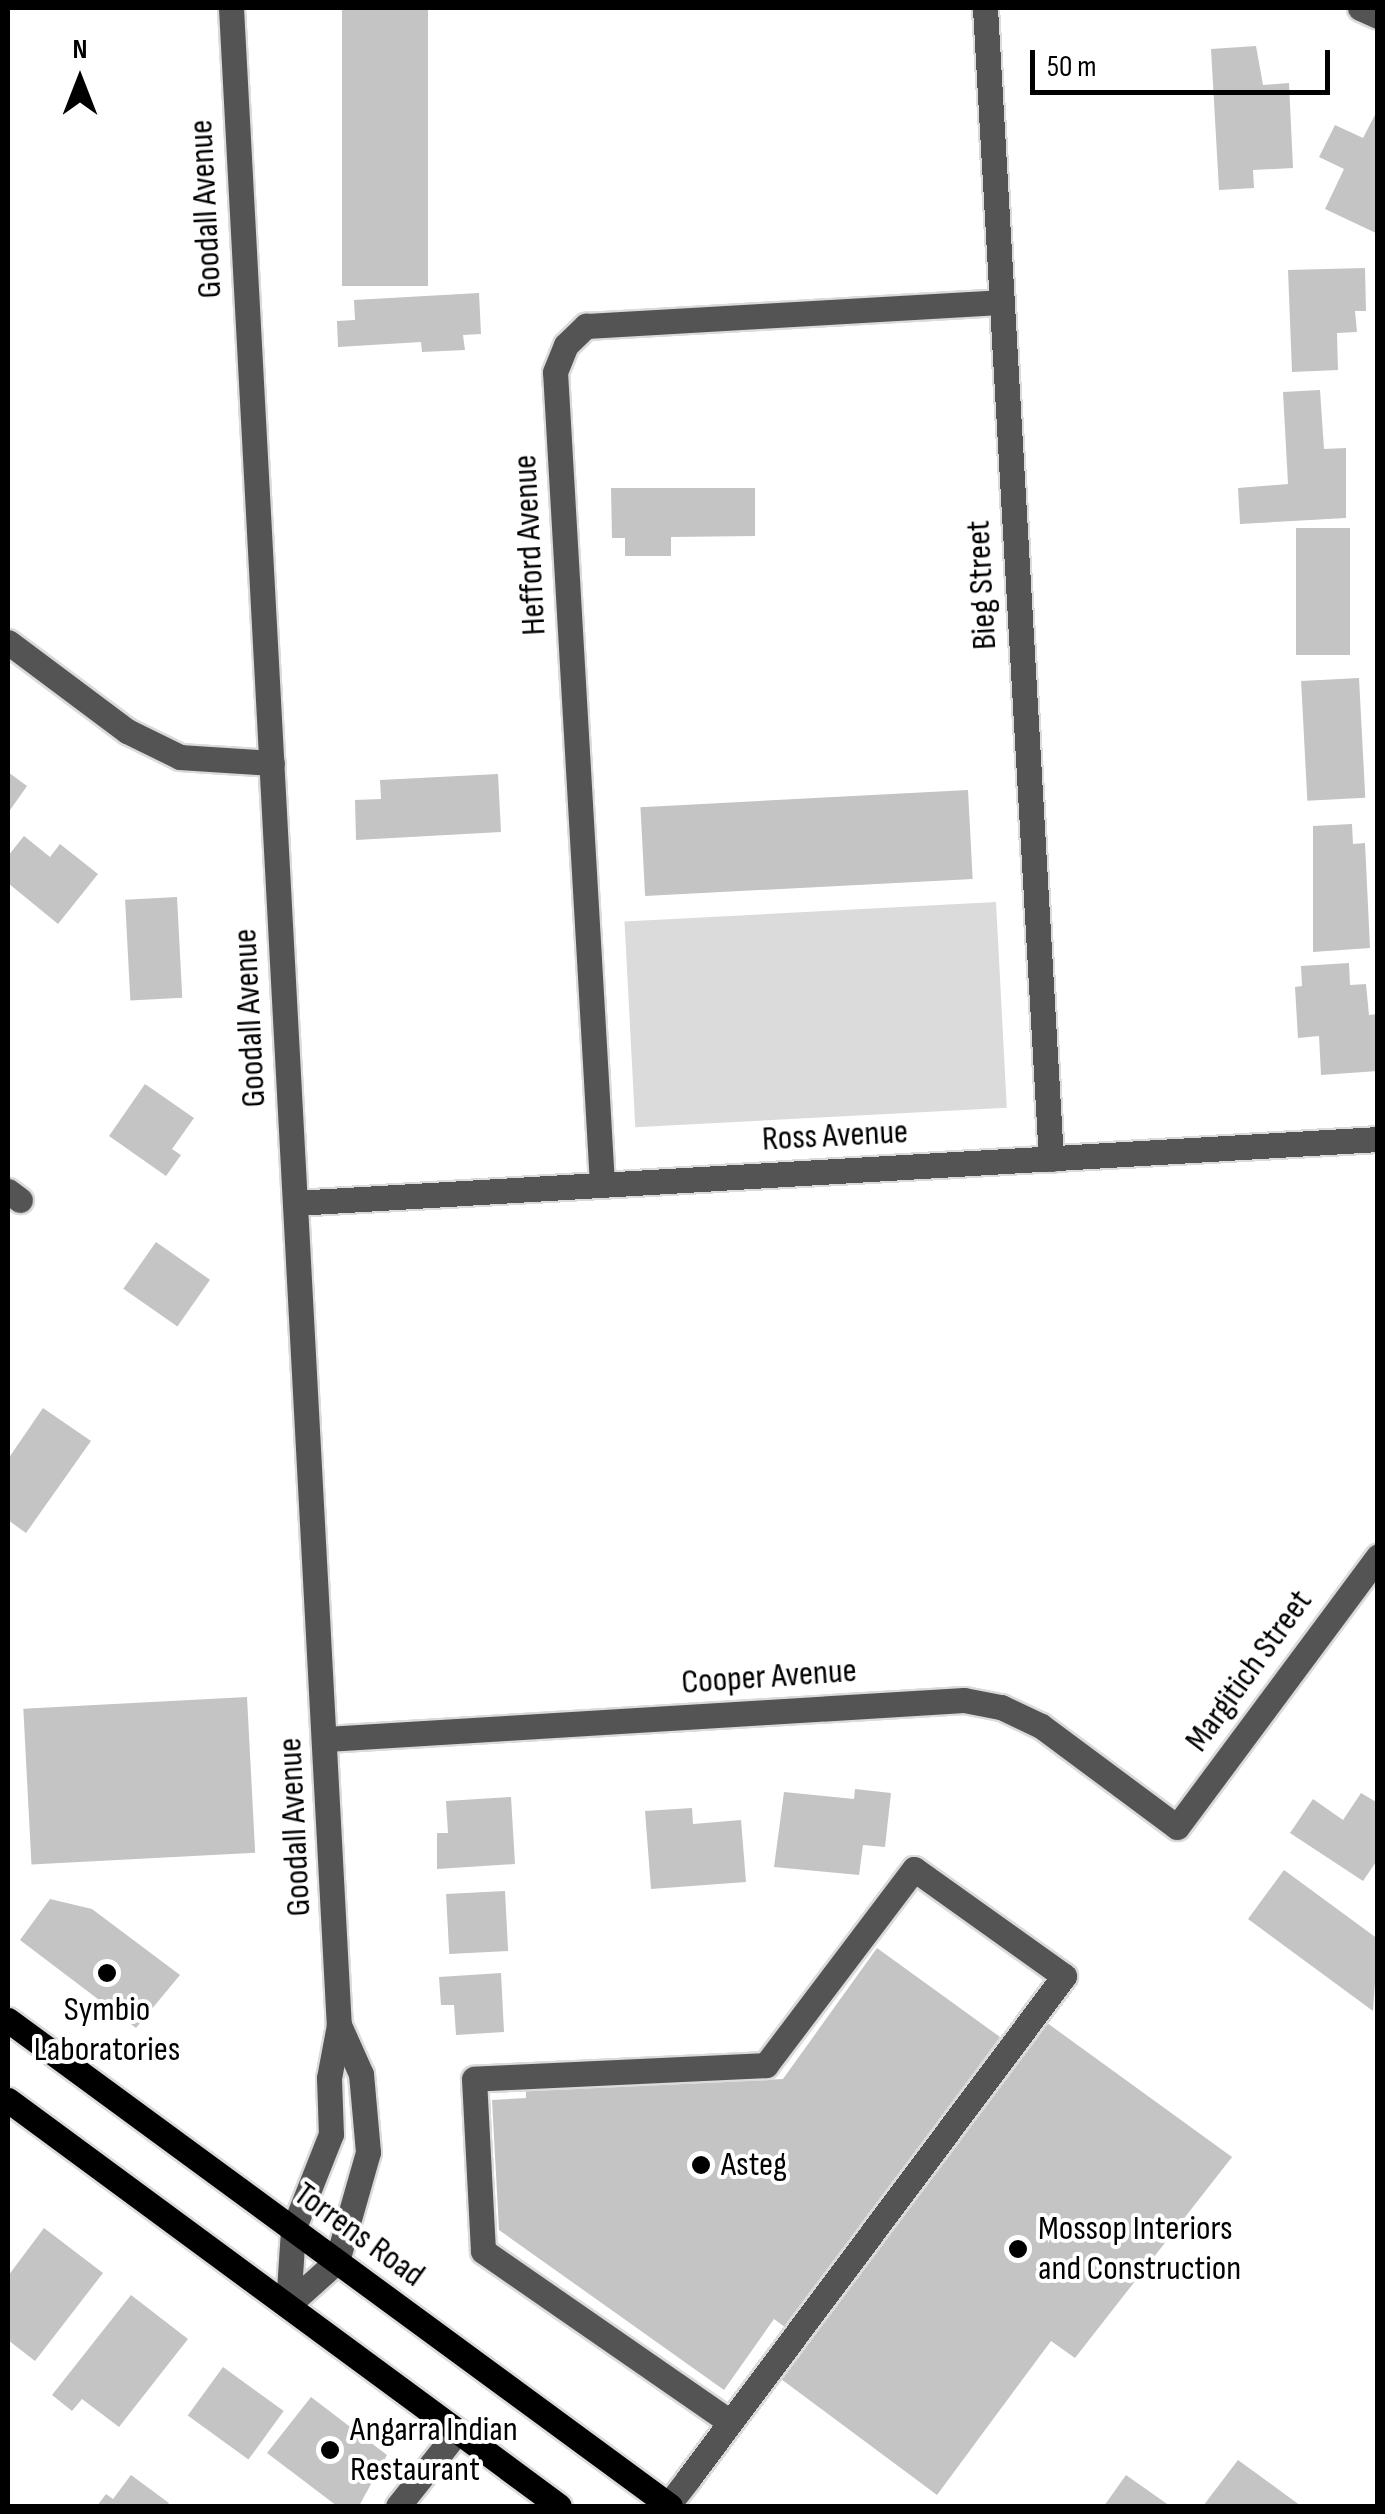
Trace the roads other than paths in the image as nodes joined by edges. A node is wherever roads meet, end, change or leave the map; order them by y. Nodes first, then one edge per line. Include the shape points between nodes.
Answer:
1 (230, 8) edge
2 (985, 8) edge
3 (1360, 8) edge
4 (1378, 16) edge
5 (1000, 302) junction
6 (8, 642) edge
7 (272, 763) junction
8 (1378, 1140) edge
9 (1050, 1159) junction
10 (602, 1184) junction
11 (296, 1203) junction
12 (1378, 1556) edge
13 (326, 1740) junction
14 (1178, 1827) joint
15 (8, 2020) edge
16 (339, 2025) junction
17 (8, 2100) edge
18 (293, 2230) junction
19 (337, 2261) junction
20 (288, 2304) junction
21 (730, 2422) junction
22 (458, 2432) junction
23 (398, 2506) edge
24 (559, 2506) edge
25 (669, 2506) edge

1 - 7 street, Goodall Avenue
2 - 5 street, Bieg Street
3 - 4 street
5 - 9 street, Bieg Street
5 - 10 street, Hefford Avenue via 586,326 566,345 555,372
6 - 7 street via 127,731 180,757
7 - 11 street, Goodall Avenue
8 - 9 street, Ross Avenue
9 - 10 street, Ross Avenue
10 - 11 street, Ross Avenue
11 - 13 street, Goodall Avenue
12 - 14 street, Margitich Street
13 - 14 street, Cooper Avenue via 964,1700 1001,1707 1041,1726
13 - 16 street, Goodall Avenue
15 - 18 main road, Torrens Road
16 - 18 street, Goodall Avenue via 329,2078 330,2134
16 - 19 street, Goodall Avenue via 361,2074 368,2152
17 - 20 main road
18 - 19 main road, Torrens Road
18 - 20 street, Goodall Avenue
19 - 20 street
19 - 25 main road, Torrens Road
20 - 22 main road
21 - 21 street via 483,2250 474,2079 766,2065 914,1869 1064,1976
21 - 25 street
22 - 23 street
22 - 24 main road

